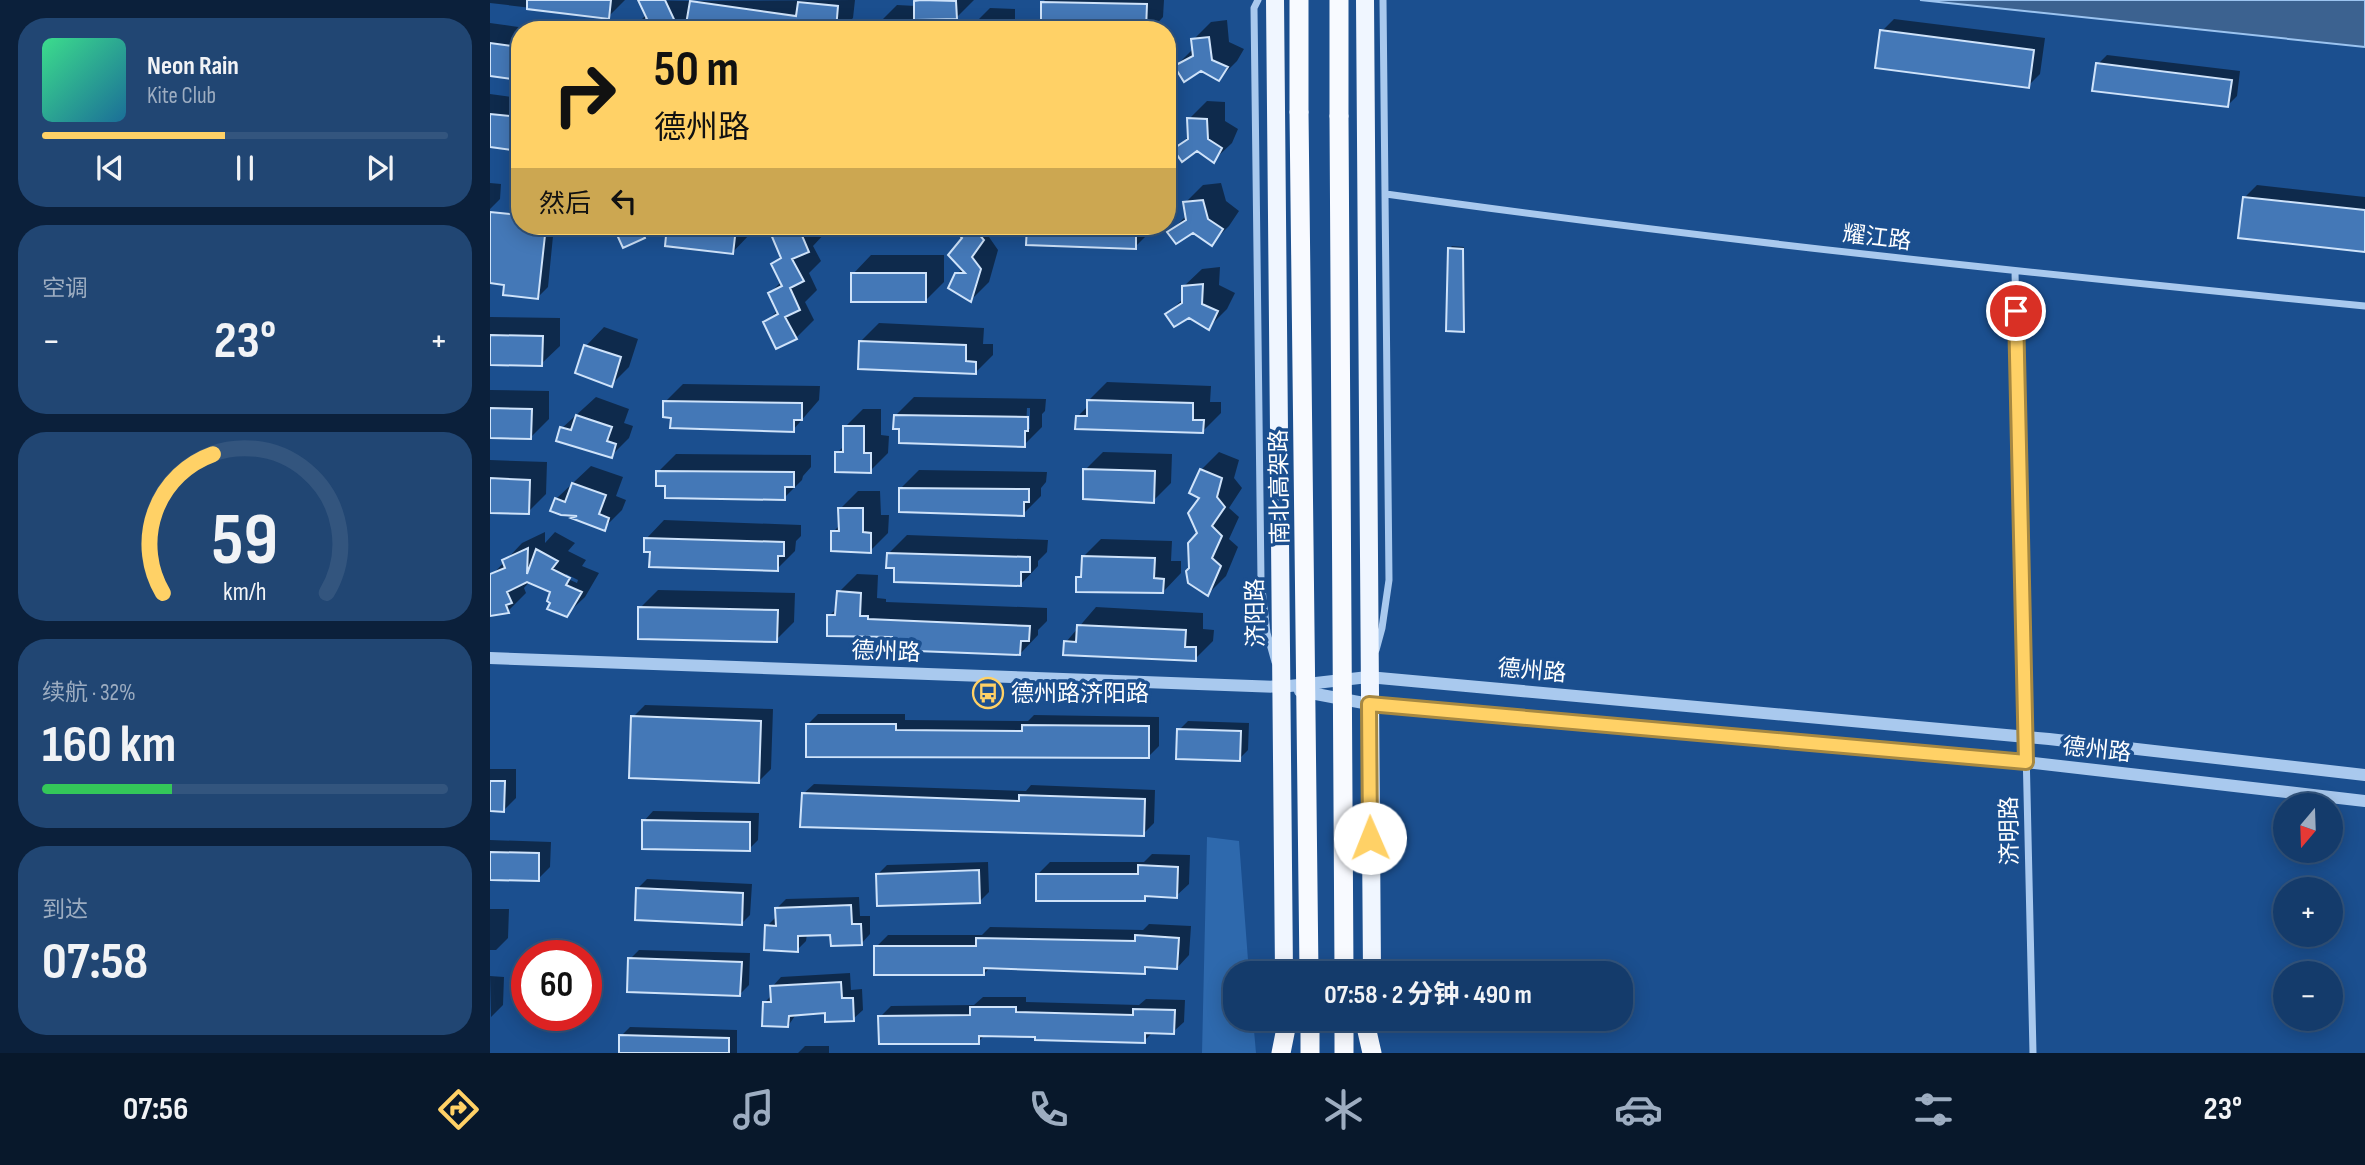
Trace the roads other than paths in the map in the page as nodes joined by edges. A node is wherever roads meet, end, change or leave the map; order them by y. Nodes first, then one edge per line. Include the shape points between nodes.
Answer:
1 (1258, 0) edge
2 (1275, 0) edge
3 (1299, 0) edge
4 (1339, 0) edge
5 (1365, 0) edge
6 (1383, 0) edge
7 (1386, 194) junction
8 (2015, 272) junction
9 (2365, 306) edge
10 (490, 658) edge
11 (1368, 677) junction
12 (1281, 687) junction
13 (1369, 704) junction
14 (2025, 737) junction
15 (2026, 762) junction
16 (2365, 775) edge
17 (2365, 801) edge
18 (1309, 936) junction
19 (1343, 938) junction
20 (1284, 961) edge
21 (1302, 961) edge
22 (1309, 961) edge
23 (1344, 961) edge
24 (1349, 961) edge
25 (1372, 961) edge
26 (1285, 1031) edge
27 (1310, 1031) edge
28 (1344, 1031) edge
29 (1367, 1031) edge
30 (1372, 1031) edge
31 (1283, 1053) edge
32 (1310, 1053) edge
33 (1344, 1053) edge
34 (1372, 1053) edge
35 (2033, 1053) edge

1 - 12 street via 1254,8 1261,580
2 - 12 main road, 济阳路
3 - 18 highway, 南北高架路, bridge
4 - 19 highway, bridge
5 - 11 main road
6 - 7 street
7 - 8 street, 耀江路
7 - 11 street via 1390,580
8 - 9 street, 耀江路
8 - 14 street, 济明路
10 - 12 street, 德州路
11 - 12 street, 德州路
11 - 13 main road
11 - 14 street, 德州路
12 - 13 street, 德州路
12 - 20 main road, 济阳路
13 - 15 street, 德州路
13 - 25 main road
14 - 15 street, 济明路
14 - 16 street, 德州路
15 - 17 street, 德州路
15 - 35 street, 济明路
18 - 21 highway, bridge
18 - 22 highway, 南北高架路, bridge
19 - 23 highway, bridge
19 - 24 highway, bridge
26 - 31 highway, bridge
27 - 32 highway
28 - 33 highway
29 - 34 highway
30 - 34 main road

